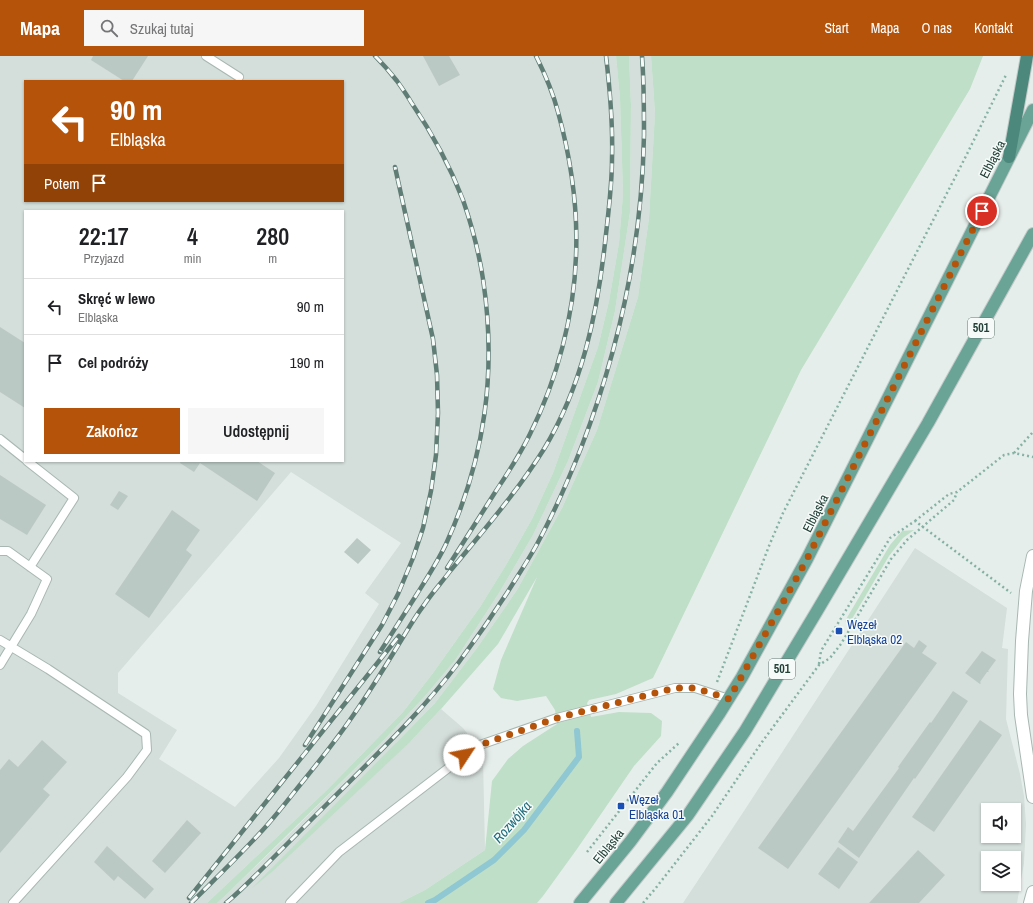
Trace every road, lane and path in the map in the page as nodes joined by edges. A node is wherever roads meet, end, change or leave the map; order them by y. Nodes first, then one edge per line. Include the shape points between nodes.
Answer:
1 (206, 56) edge
2 (1027, 56) edge
3 (1007, 73) dead end
4 (239, 77) dead end
5 (1033, 110) edge
6 (1009, 157) junction
7 (1033, 234) edge
8 (1033, 432) edge
9 (0, 439) edge
10 (1014, 453) junction
11 (1033, 457) edge
12 (24, 458) edge
13 (28, 462) edge
14 (957, 492) junction
15 (915, 522) junction
16 (922, 527) junction
17 (0, 551) edge
18 (1033, 556) edge
19 (30, 567) junction
20 (1013, 594) dead end
21 (0, 640) edge
22 (11, 647) junction
23 (0, 665) edge
24 (819, 665) junction
25 (716, 695) junction
26 (729, 699) junction
27 (679, 743) dead end
28 (1033, 797) edge
29 (587, 852) dead end
30 (1033, 892) edge
31 (13, 903) edge
32 (290, 903) edge
33 (580, 903) edge
34 (616, 903) edge
35 (643, 903) edge
36 (1030, 903) edge

1 - 4 lane
2 - 6 highway
3 - 25 path via 783,513 717,683
5 - 6 main road, Elbląska / 501
6 - 26 main road, Elbląska / 501 via 807,559
7 - 34 main road, 501 via 924,429 744,731 688,816
8 - 10 path
9 - 12 lane
10 - 11 path
10 - 14 path via 1004,455
13 - 19 lane via 74,498
14 - 15 path via 949,494
14 - 16 path via 954,500
15 - 16 path
15 - 24 path via 890,538 821,651
16 - 20 path
16 - 24 path via 906,540 891,559 841,644 830,658
17 - 19 lane via 8,551
18 - 28 street via 1026,591 1020,694
19 - 22 lane via 47,579 31,614
21 - 22 lane
22 - 23 lane
22 - 31 lane via 146,734 147,750 127,777
24 - 35 path via 712,816
25 - 26 lane
25 - 32 lane via 695,688 675,688 557,718 477,746 339,852
26 - 33 main road, Elbląska / 501 via 667,792
27 - 29 path via 657,763
30 - 36 street

